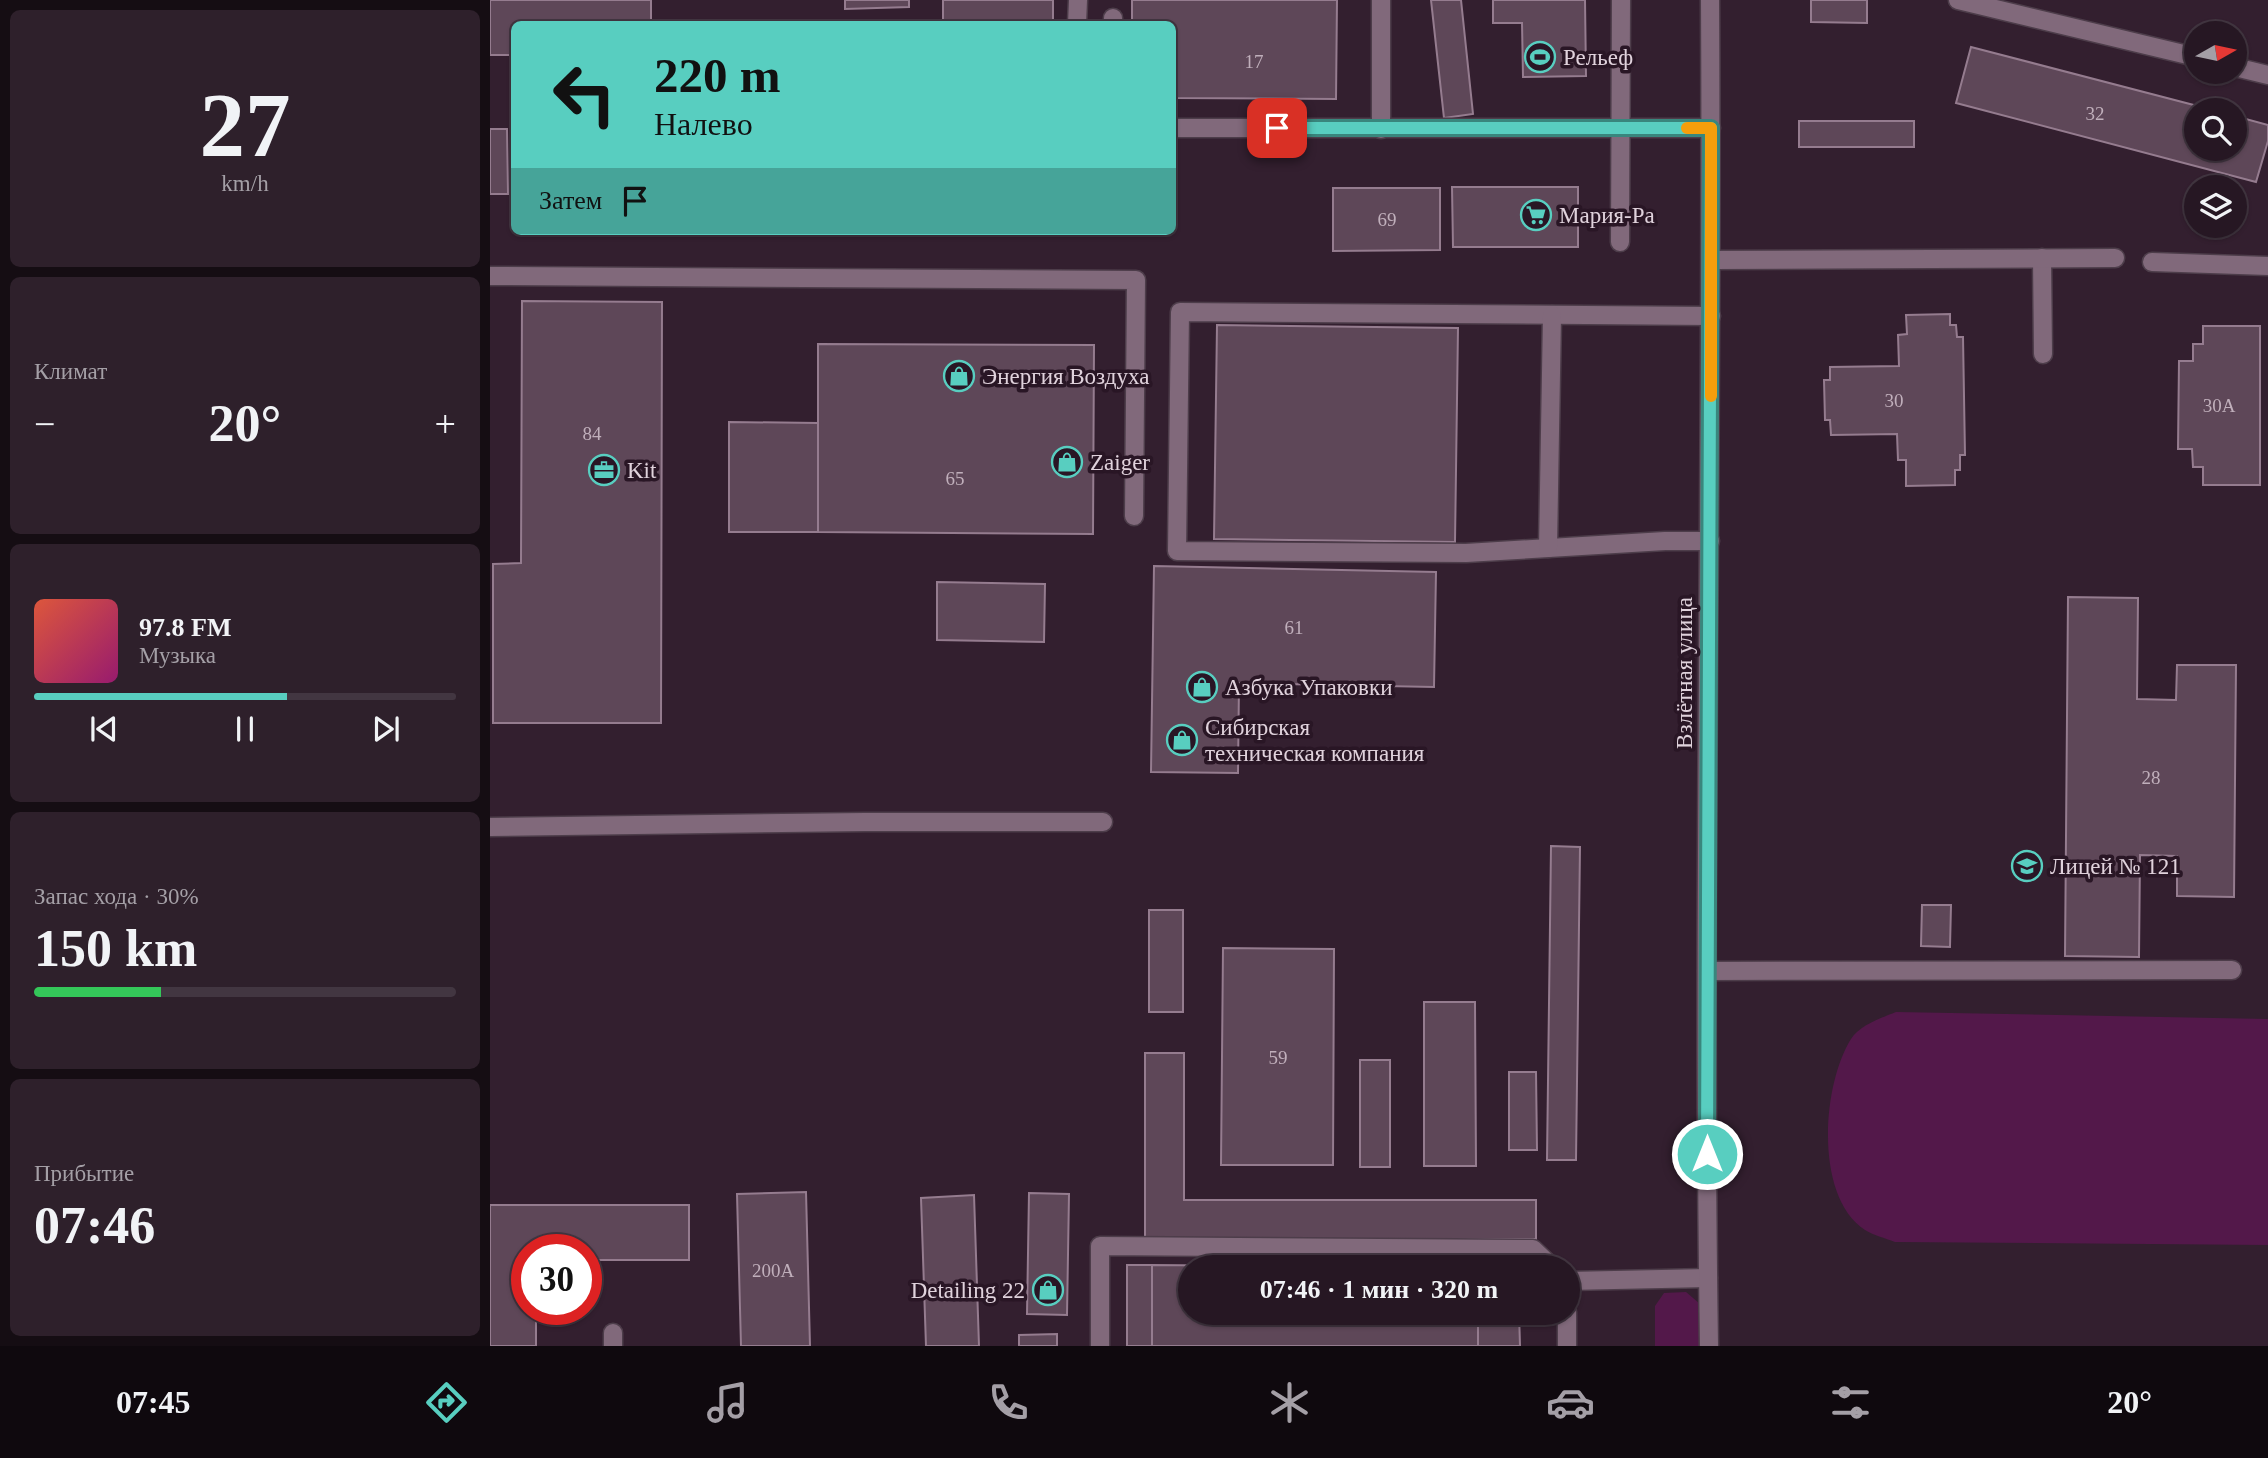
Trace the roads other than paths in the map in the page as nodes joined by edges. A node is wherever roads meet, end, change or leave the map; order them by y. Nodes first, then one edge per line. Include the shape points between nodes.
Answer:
1 (1077, 0) edge
2 (1381, 0) edge
3 (1621, 0) edge
4 (1710, 0) edge
5 (1958, 0) edge
6 (1077, 21) edge
7 (2184, 54) edge
8 (2247, 70) edge
9 (2268, 75) edge
10 (1176, 128) edge
11 (1711, 128) junction
12 (1381, 129) junction
13 (1620, 129) junction
14 (1620, 242) dead end
15 (2042, 258) junction
16 (2115, 258) dead end
17 (1712, 260) junction
18 (2152, 262) dead end
19 (2268, 266) edge
20 (490, 276) edge
21 (1552, 315) junction
22 (1711, 316) junction
23 (2043, 354) dead end
24 (1133, 516) dead end
25 (1710, 541) junction
26 (1548, 548) junction
27 (1103, 822) dead end
28 (490, 827) edge
29 (2232, 970) dead end
30 (1707, 971) junction
31 (1540, 1255) edge
32 (1708, 1278) junction
33 (1580, 1281) edge
34 (1567, 1325) edge
35 (1100, 1346) edge
36 (1567, 1346) edge
37 (1709, 1346) edge

1 - 6 street
2 - 12 street
3 - 13 street
4 - 11 street, Взлётная улица
5 - 7 street
8 - 9 street
10 - 12 street
11 - 13 street
11 - 17 street, Взлётная улица
12 - 13 street
13 - 14 street
15 - 16 street
15 - 17 street
15 - 23 street
17 - 22 street, Взлётная улица
18 - 19 street
20 - 24 street via 1136,280
21 - 22 street
21 - 26 street
21 - 26 street via 1180,312 1177,551 1466,553
22 - 25 street, Взлётная улица
25 - 26 street
25 - 30 street, Взлётная улица
27 - 28 street
29 - 30 street
30 - 32 street, Взлётная улица
31 - 35 street via 1533,1248 1100,1246
32 - 33 street
32 - 37 street, Взлётная улица
34 - 36 street

